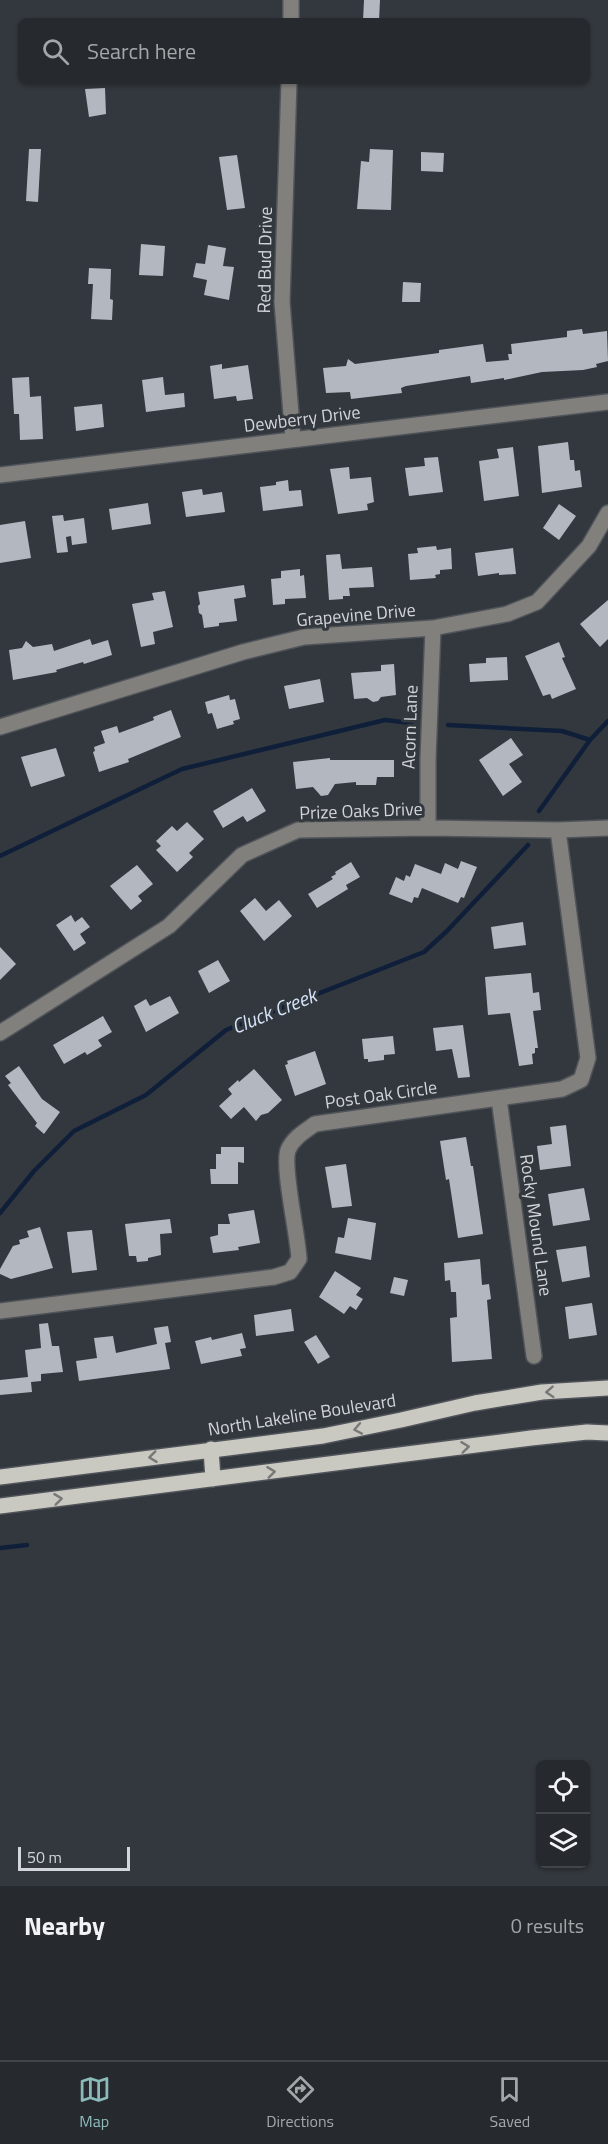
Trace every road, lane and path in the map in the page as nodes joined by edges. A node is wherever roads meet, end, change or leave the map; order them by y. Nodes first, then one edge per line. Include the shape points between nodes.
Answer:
1 (291, 0) edge
2 (291, 18) edge
3 (289, 84) edge
4 (608, 402) edge
5 (293, 439) junction
6 (0, 475) edge
7 (608, 513) edge
8 (433, 628) junction
9 (0, 727) edge
10 (428, 828) junction
11 (608, 828) edge
12 (558, 830) junction
13 (0, 1033) edge
14 (500, 1099) junction
15 (0, 1311) edge
16 (534, 1356) dead end
17 (608, 1388) edge
18 (608, 1433) edge
19 (211, 1449) junction
20 (0, 1477) edge
21 (213, 1479) junction
22 (0, 1506) edge

1 - 2 street
3 - 5 street, Red Bud Drive via 282,302
4 - 5 street, Dewberry Drive
5 - 6 street, Dewberry Drive
7 - 8 street, Grapevine Drive via 589,546 537,602 507,614
8 - 9 street, Grapevine Drive via 304,637
8 - 10 street, Acorn Lane
10 - 12 street, Prize Oaks Drive
10 - 13 street, Prize Oaks Drive via 298,830 242,855 169,926
11 - 12 street, Prize Oaks Drive
12 - 14 street, Post Oak Circle via 588,1058 581,1080 562,1089
14 - 15 street, Post Oak Circle via 315,1124 299,1135 288,1151 287,1171 299,1258 290,1272
14 - 16 street, Rocky Mound Lane
17 -> 19 main road, North Lakeline Boulevard via 542,1392 323,1436
21 -> 18 main road via 564,1434
19 -> 20 main road, North Lakeline Boulevard
19 - 21 main road
22 -> 21 main road

